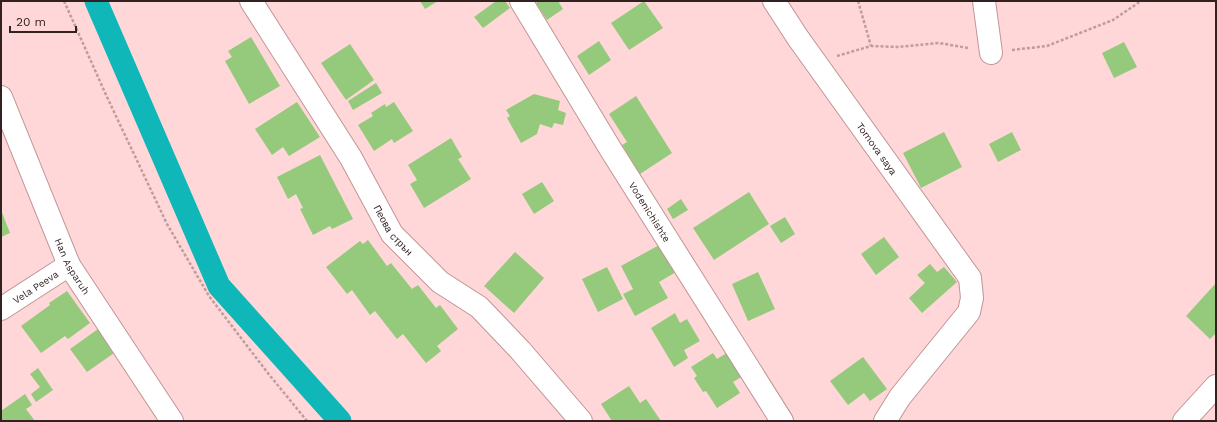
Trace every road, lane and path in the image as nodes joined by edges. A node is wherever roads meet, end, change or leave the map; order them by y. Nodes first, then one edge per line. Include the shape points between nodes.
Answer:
1 (64, 1) edge
2 (251, 1) edge
3 (521, 1) edge
4 (774, 1) edge
5 (858, 1) edge
6 (984, 1) edge
7 (871, 46) dead end
8 (991, 53) dead end
9 (2, 102) edge
10 (69, 265) junction
11 (1, 309) edge
12 (1216, 386) edge
13 (172, 421) edge
14 (307, 421) edge
15 (582, 421) edge
16 (782, 421) edge
17 (885, 421) edge
18 (1184, 421) edge

1 - 14 path via 164,217 209,296
2 - 15 street, Пеова стрън via 351,158 392,234 440,282 479,307
3 - 16 street, Vodenichishte via 611,150
4 - 17 street, Tomova saya via 970,278 972,298 969,312 900,397
5 - 7 path
6 - 8 street
9 - 10 street, Han Asparuh
10 - 11 street, Vela Peeva
10 - 13 street, Han Asparuh
12 - 18 street

